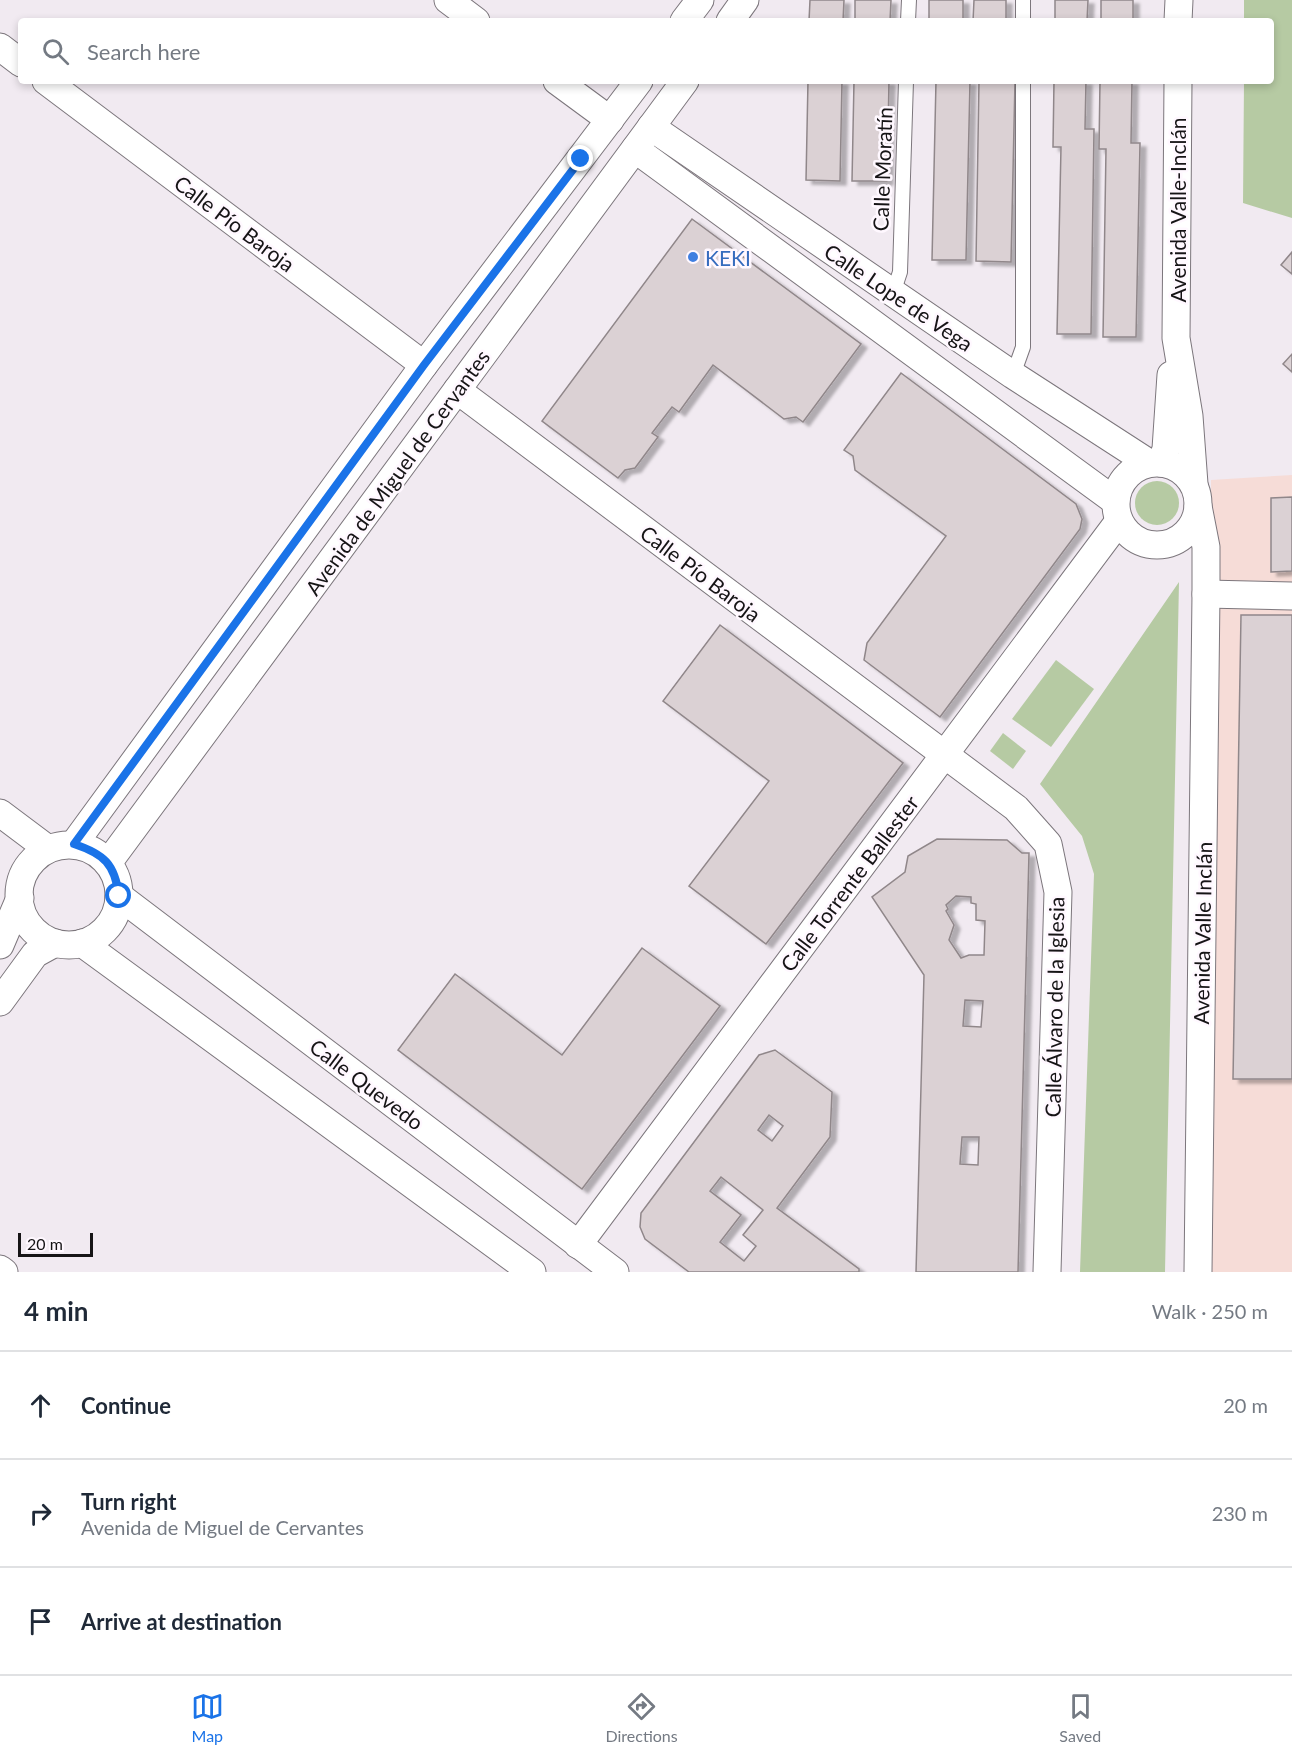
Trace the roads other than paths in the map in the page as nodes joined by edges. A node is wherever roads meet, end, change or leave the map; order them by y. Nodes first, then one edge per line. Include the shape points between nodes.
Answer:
1 (448, 0) edge
2 (700, 0) edge
3 (745, 0) edge
4 (909, 0) edge
5 (1023, 0) edge
6 (1179, 0) edge
7 (472, 18) edge
8 (686, 18) edge
9 (732, 18) edge
10 (908, 18) edge
11 (1023, 18) edge
12 (1178, 18) edge
13 (0, 47) edge
14 (18, 61) edge
15 (50, 84) edge
16 (561, 84) edge
17 (637, 84) edge
18 (683, 84) edge
19 (906, 84) edge
20 (1023, 84) edge
21 (1178, 84) edge
22 (610, 120) junction
23 (651, 127) junction
24 (635, 149) junction
25 (893, 293) junction
26 (1176, 338) junction
27 (424, 365) junction
28 (1013, 375) junction
29 (457, 390) junction
30 (1155, 463) junction
31 (1196, 495) junction
32 (1117, 511) junction
33 (1166, 545) junction
34 (1206, 594) junction
35 (1292, 596) edge
36 (945, 756) junction
37 (0, 813) edge
38 (74, 844) junction
39 (48, 849) junction
40 (108, 863) junction
41 (13, 890) edge
42 (119, 896) junction
43 (68, 943) junction
44 (0, 945) edge
45 (0, 1002) edge
46 (578, 1245) junction
47 (0, 1269) edge
48 (4, 1272) edge
49 (532, 1272) edge
50 (615, 1272) edge
51 (1047, 1272) edge
52 (1198, 1272) edge

1 - 7 street
2 - 8 street
3 - 9 street
4 - 10 lane
5 - 11 lane
6 - 12 street
13 - 14 street
15 - 27 street, Calle Pío Baroja
16 - 22 street
17 - 22 street, Avenida de Miguel de Cervantes
18 - 23 street, Avenida de Miguel de Cervantes
19 - 25 lane, Calle Moratín via 900,272
20 - 28 lane via 1023,347
21 - 26 street, Avenida Valle-Inclán
22 - 27 street, Avenida de Miguel de Cervantes
23 - 24 street, Avenida de Miguel de Cervantes
23 - 25 street, Calle Lope de Vega
24 - 29 street, Avenida de Miguel de Cervantes
24 - 32 street
25 - 28 street, Calle Lope de Vega
26 - 30 street, Avenida Valle-Inclán via 1166,449
26 - 31 street, Avenida Valle-Inclán via 1189,416
27 - 38 street, Avenida de Miguel de Cervantes
28 - 30 street, Calle Lope de Vega
29 - 36 street, Calle Pío Baroja
29 - 40 street, Avenida de Miguel de Cervantes
30 - 31 street via 1174,466 1185,474
30 - 32 street via 1139,467 1123,480
31 - 33 street via 1192,526
31 - 34 street, Avenida Valle Inclán via 1206,547
32 - 33 street via 1127,533 1138,542
32 - 36 street, Calle Torrente Ballester
33 - 34 street via 1182,559
34 - 35 street
34 - 52 street, Avenida Valle Inclán
36 - 46 street, Calle Torrente Ballester
36 - 51 street, Calle Álvaro de la Iglesia via 1016,808 1048,844 1058,892
37 - 39 street
38 - 39 street
38 - 40 street via 93,850
39 - 41 street
40 - 42 street via 117,879
41 - 43 street via 32,928
41 - 44 street
42 - 43 street via 116,912 97,937
42 - 46 street, Calle Quevedo
43 - 45 street via 35,954
43 - 49 street
46 - 50 street, Calle Quevedo
47 - 48 street

